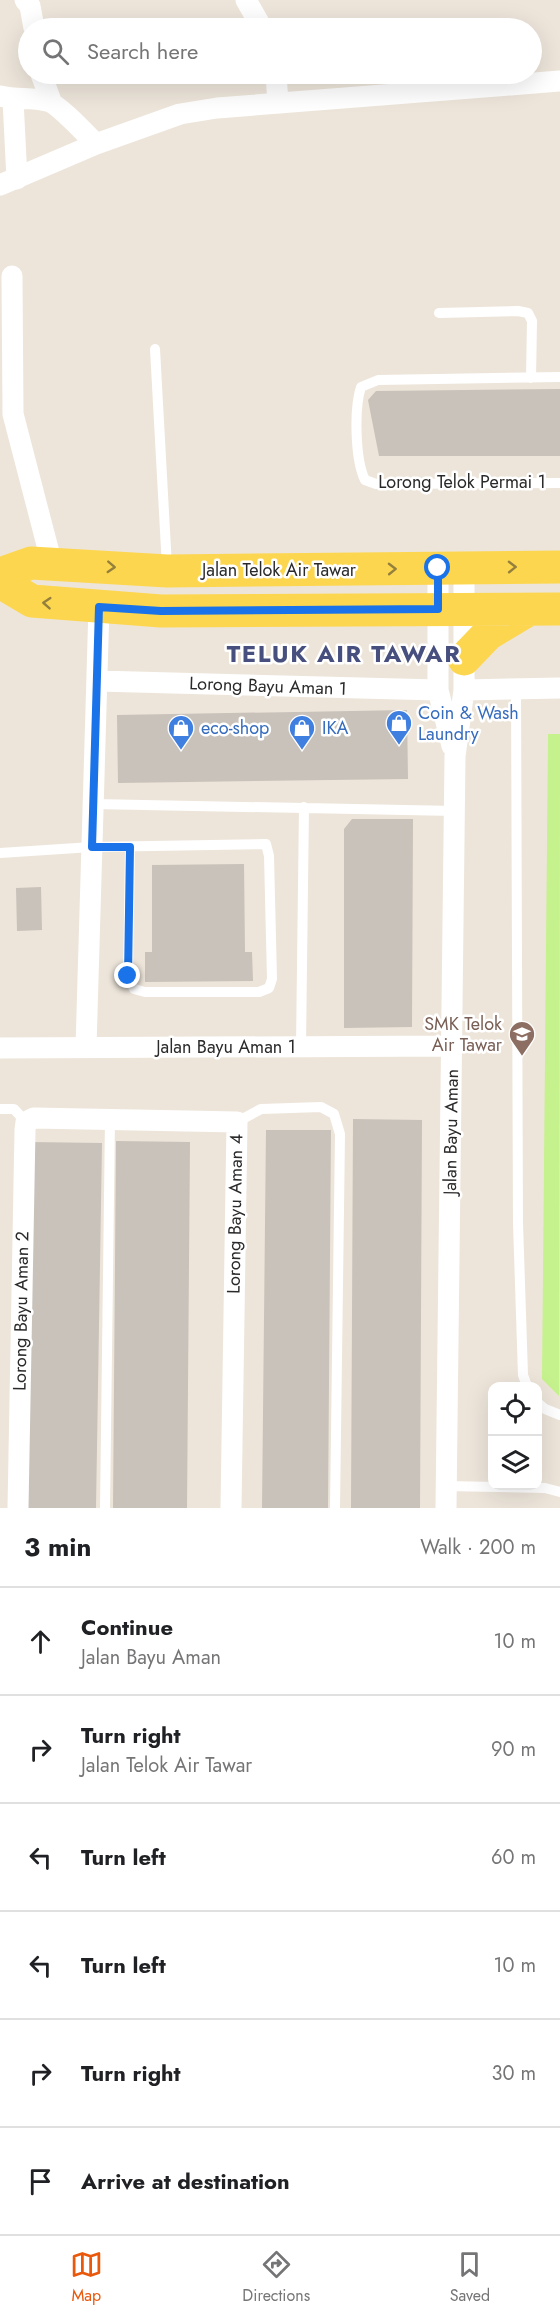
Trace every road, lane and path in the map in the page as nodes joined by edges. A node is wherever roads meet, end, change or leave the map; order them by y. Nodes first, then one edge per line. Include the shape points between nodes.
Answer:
1 (25, 0) edge
2 (246, 0) edge
3 (32, 18) edge
4 (256, 18) edge
5 (560, 81) edge
6 (542, 82) edge
7 (45, 84) edge
8 (277, 84) edge
9 (522, 84) edge
10 (6, 98) edge
11 (51, 101) junction
12 (278, 103) junction
13 (96, 144) junction
14 (8, 182) edge
15 (12, 276) dead end
16 (439, 313) dead end
17 (155, 349) dead end
18 (560, 377) edge
19 (531, 378) junction
20 (560, 483) edge
21 (52, 564) junction
22 (560, 567) edge
23 (451, 568) junction
24 (167, 571) junction
25 (0, 574) edge
26 (0, 582) edge
27 (99, 607) junction
28 (451, 609) junction
29 (545, 609) edge
30 (464, 674) junction
31 (98, 681) junction
32 (560, 688) edge
33 (516, 689) junction
34 (438, 690) junction
35 (455, 756) junction
36 (94, 804) junction
37 (304, 807) junction
38 (455, 811) junction
39 (92, 847) junction
40 (130, 847) junction
41 (0, 853) edge
42 (301, 1046) junction
43 (452, 1046) junction
44 (86, 1047) junction
45 (0, 1048) edge
46 (0, 1108) edge
47 (110, 1119) junction
48 (30, 1120) junction
49 (237, 1122) junction
50 (526, 1382) edge
51 (542, 1407) edge
52 (560, 1415) edge
53 (446, 1486) junction
54 (560, 1492) edge
55 (18, 1508) edge
56 (105, 1508) edge
57 (231, 1508) edge
58 (335, 1508) edge
59 (446, 1508) edge

1 - 3 street
2 - 4 street
5 - 6 street
7 - 11 street
8 - 12 street
9 - 12 street
10 - 11 street
10 - 14 street
11 - 13 street
12 - 13 street via 180,114
13 - 14 street
15 - 21 street via 13,414
16 - 19 lane via 528,313 532,321
17 - 24 lane
18 - 19 lane
19 - 20 lane, Lorong Telok Permai 1 via 378,380 361,387 357,399 359,469 365,480 375,484
21 -> 24 main road, Jalan Telok Air Tawar
21 - 25 main road, Jalan Telok Air Tawar via 31,563
23 -> 22 main road, Jalan Telok Air Tawar
24 -> 23 main road, Jalan Telok Air Tawar
23 - 28 street, Jalan Bayu Aman
27 -> 26 main road via 32,601
27 - 28 main road via 161,611
27 - 31 street
28 - 29 main road
28 - 30 street, Jalan Bayu Aman
28 - 34 street, Jalan Bayu Aman
29 - 30 main road via 488,634
30 - 33 street
30 - 35 street, Jalan Bayu Aman
31 - 34 street, Lorong Bayu Aman 1
31 - 36 street
32 - 33 street
33 - 50 lane via 518,1223
34 - 35 street, Jalan Bayu Aman
35 - 38 street, Jalan Bayu Aman
36 - 37 lane
36 - 39 street
37 - 38 lane
37 - 42 lane
38 - 43 street, Jalan Bayu Aman
39 - 40 lane
39 - 41 lane
39 - 44 street
40 - 40 lane via 266,844 272,979 268,988 259,992 134,989 128,976
42 - 43 street, Jalan Bayu Aman 1
42 - 44 street, Jalan Bayu Aman 1
43 - 53 street, Jalan Bayu Aman
44 - 45 street, Jalan Bayu Aman 1
46 - 48 lane via 14,1109
47 - 48 street, Lorong Bayu Aman 4
47 - 49 street, Lorong Bayu Aman 4
47 - 56 lane
48 - 55 street, Lorong Bayu Aman 2
49 - 57 street, Lorong Bayu Aman 4
49 - 58 lane via 261,1109 321,1107 334,1114 340,1134
51 - 52 lane
53 - 54 lane via 545,1488
53 - 59 street, Jalan Bayu Aman

